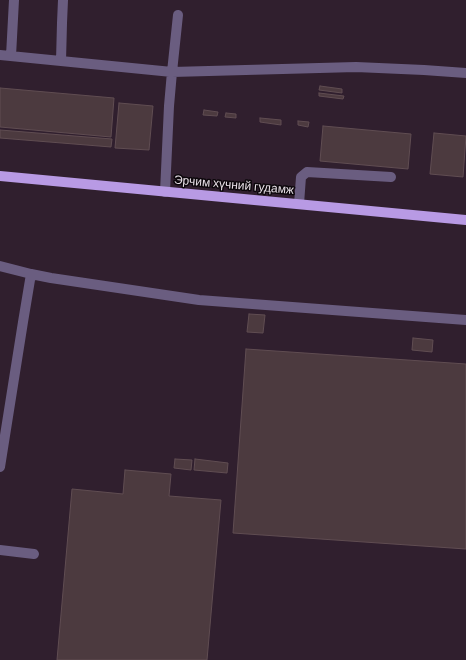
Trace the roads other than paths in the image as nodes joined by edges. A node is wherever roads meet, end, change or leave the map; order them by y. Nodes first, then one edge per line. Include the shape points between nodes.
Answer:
1 (14, 0) edge
2 (63, 0) edge
3 (178, 15) dead end
4 (0, 54) edge
5 (11, 56) junction
6 (61, 61) junction
7 (172, 72) junction
8 (466, 73) edge
9 (0, 176) edge
10 (390, 177) dead end
11 (166, 192) junction
12 (299, 204) junction
13 (466, 220) edge
14 (0, 266) edge
15 (31, 274) junction
16 (466, 320) edge
17 (0, 467) edge
18 (0, 550) edge
19 (34, 554) dead end

1 - 5 lane
2 - 6 lane
3 - 7 lane
4 - 5 lane
5 - 6 lane
6 - 7 lane
7 - 8 lane via 356,67
7 - 11 lane
9 - 11 main road, Эрчим хүчний гудамж
10 - 12 lane via 307,172 301,177
11 - 12 main road, Эрчим хүчний гудамж
12 - 13 main road, Эрчим хүчний гудамж
14 - 15 lane
15 - 16 lane via 199,300
15 - 17 lane
18 - 19 lane

